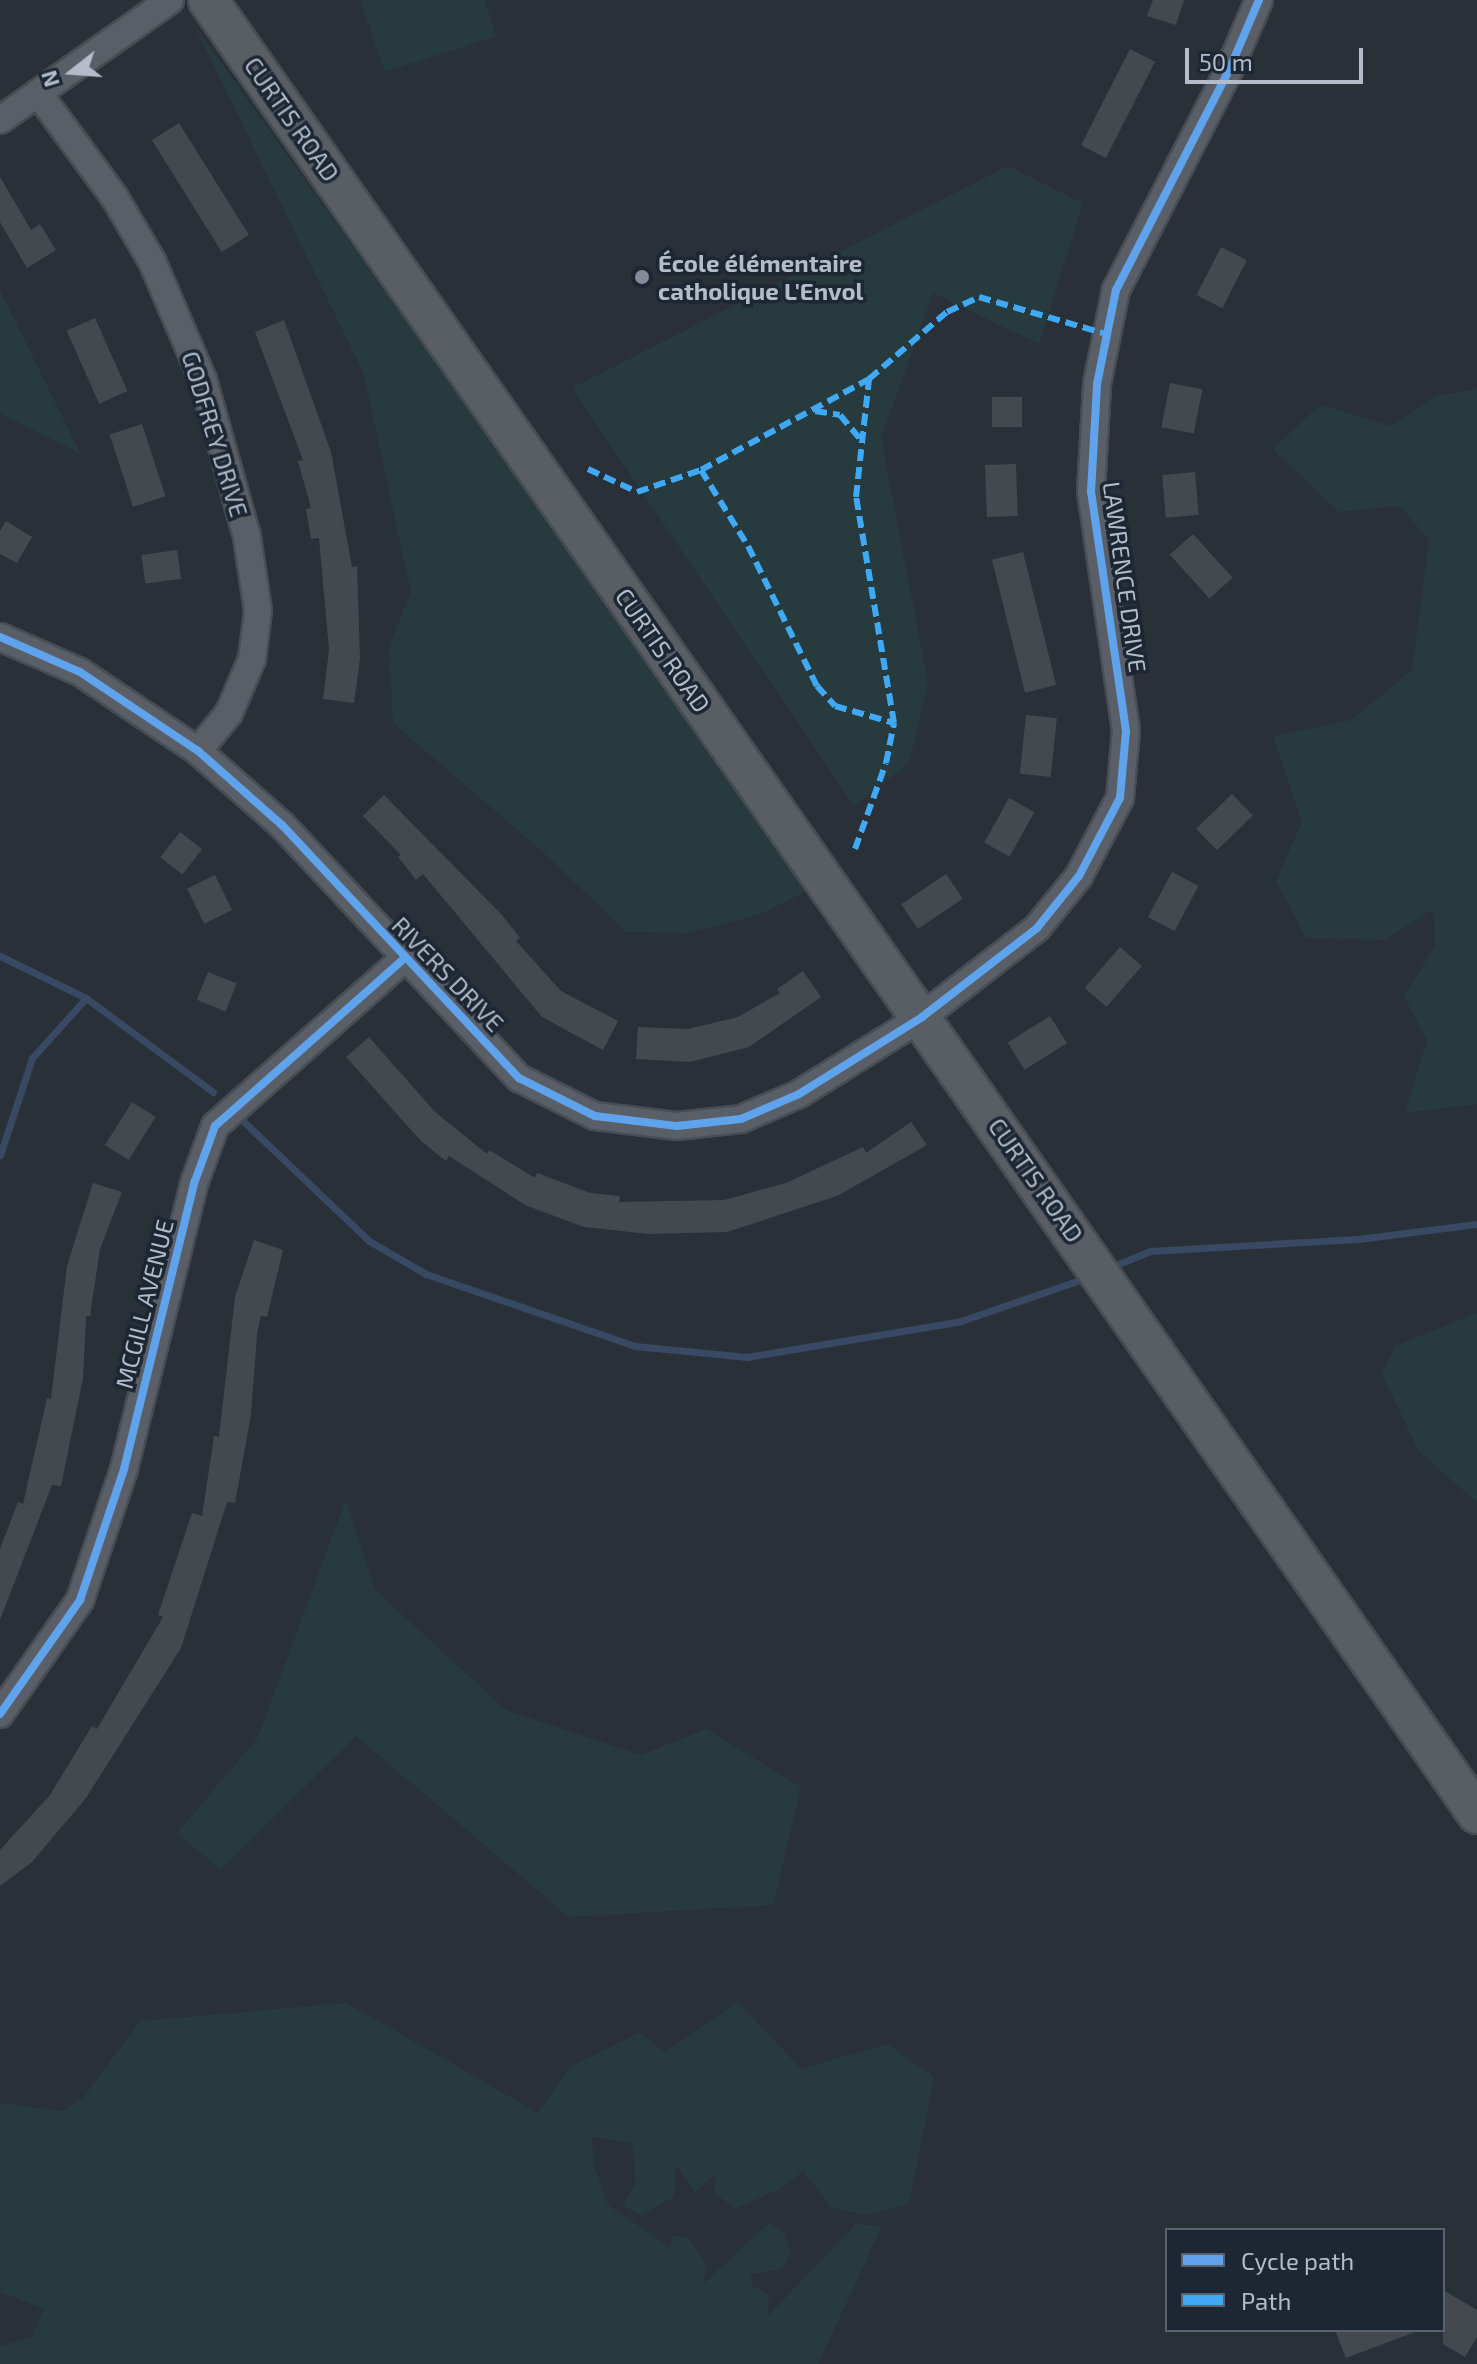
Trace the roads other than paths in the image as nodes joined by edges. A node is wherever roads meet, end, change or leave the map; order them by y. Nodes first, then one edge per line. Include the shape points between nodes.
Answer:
1 (170, 0) edge
2 (208, 0) edge
3 (1259, 0) edge
4 (38, 93) junction
5 (0, 120) edge
6 (0, 637) edge
7 (198, 751) junction
8 (404, 959) junction
9 (922, 1017) junction
10 (0, 1714) edge
11 (1477, 1814) edge

1 - 4 street
2 - 9 main road, CURTIS ROAD
3 - 9 street, LAWRENCE DRIVE via 1230,68 1116,290 1097,384 1091,492 1126,731 1120,798 1079,876 1037,928
4 - 5 street
4 - 7 street, GODFREY DRIVE via 115,198 152,261 203,380 247,537 258,611 252,659 229,713
6 - 7 street, RIVERS DRIVE via 80,672
7 - 8 street, RIVERS DRIVE via 282,825
8 - 9 street, RIVERS DRIVE via 519,1078 595,1116 677,1126 741,1119 799,1094
8 - 10 street, MCGILL AVENUE via 215,1126 195,1181 124,1469 80,1600
9 - 11 main road, CURTIS ROAD

